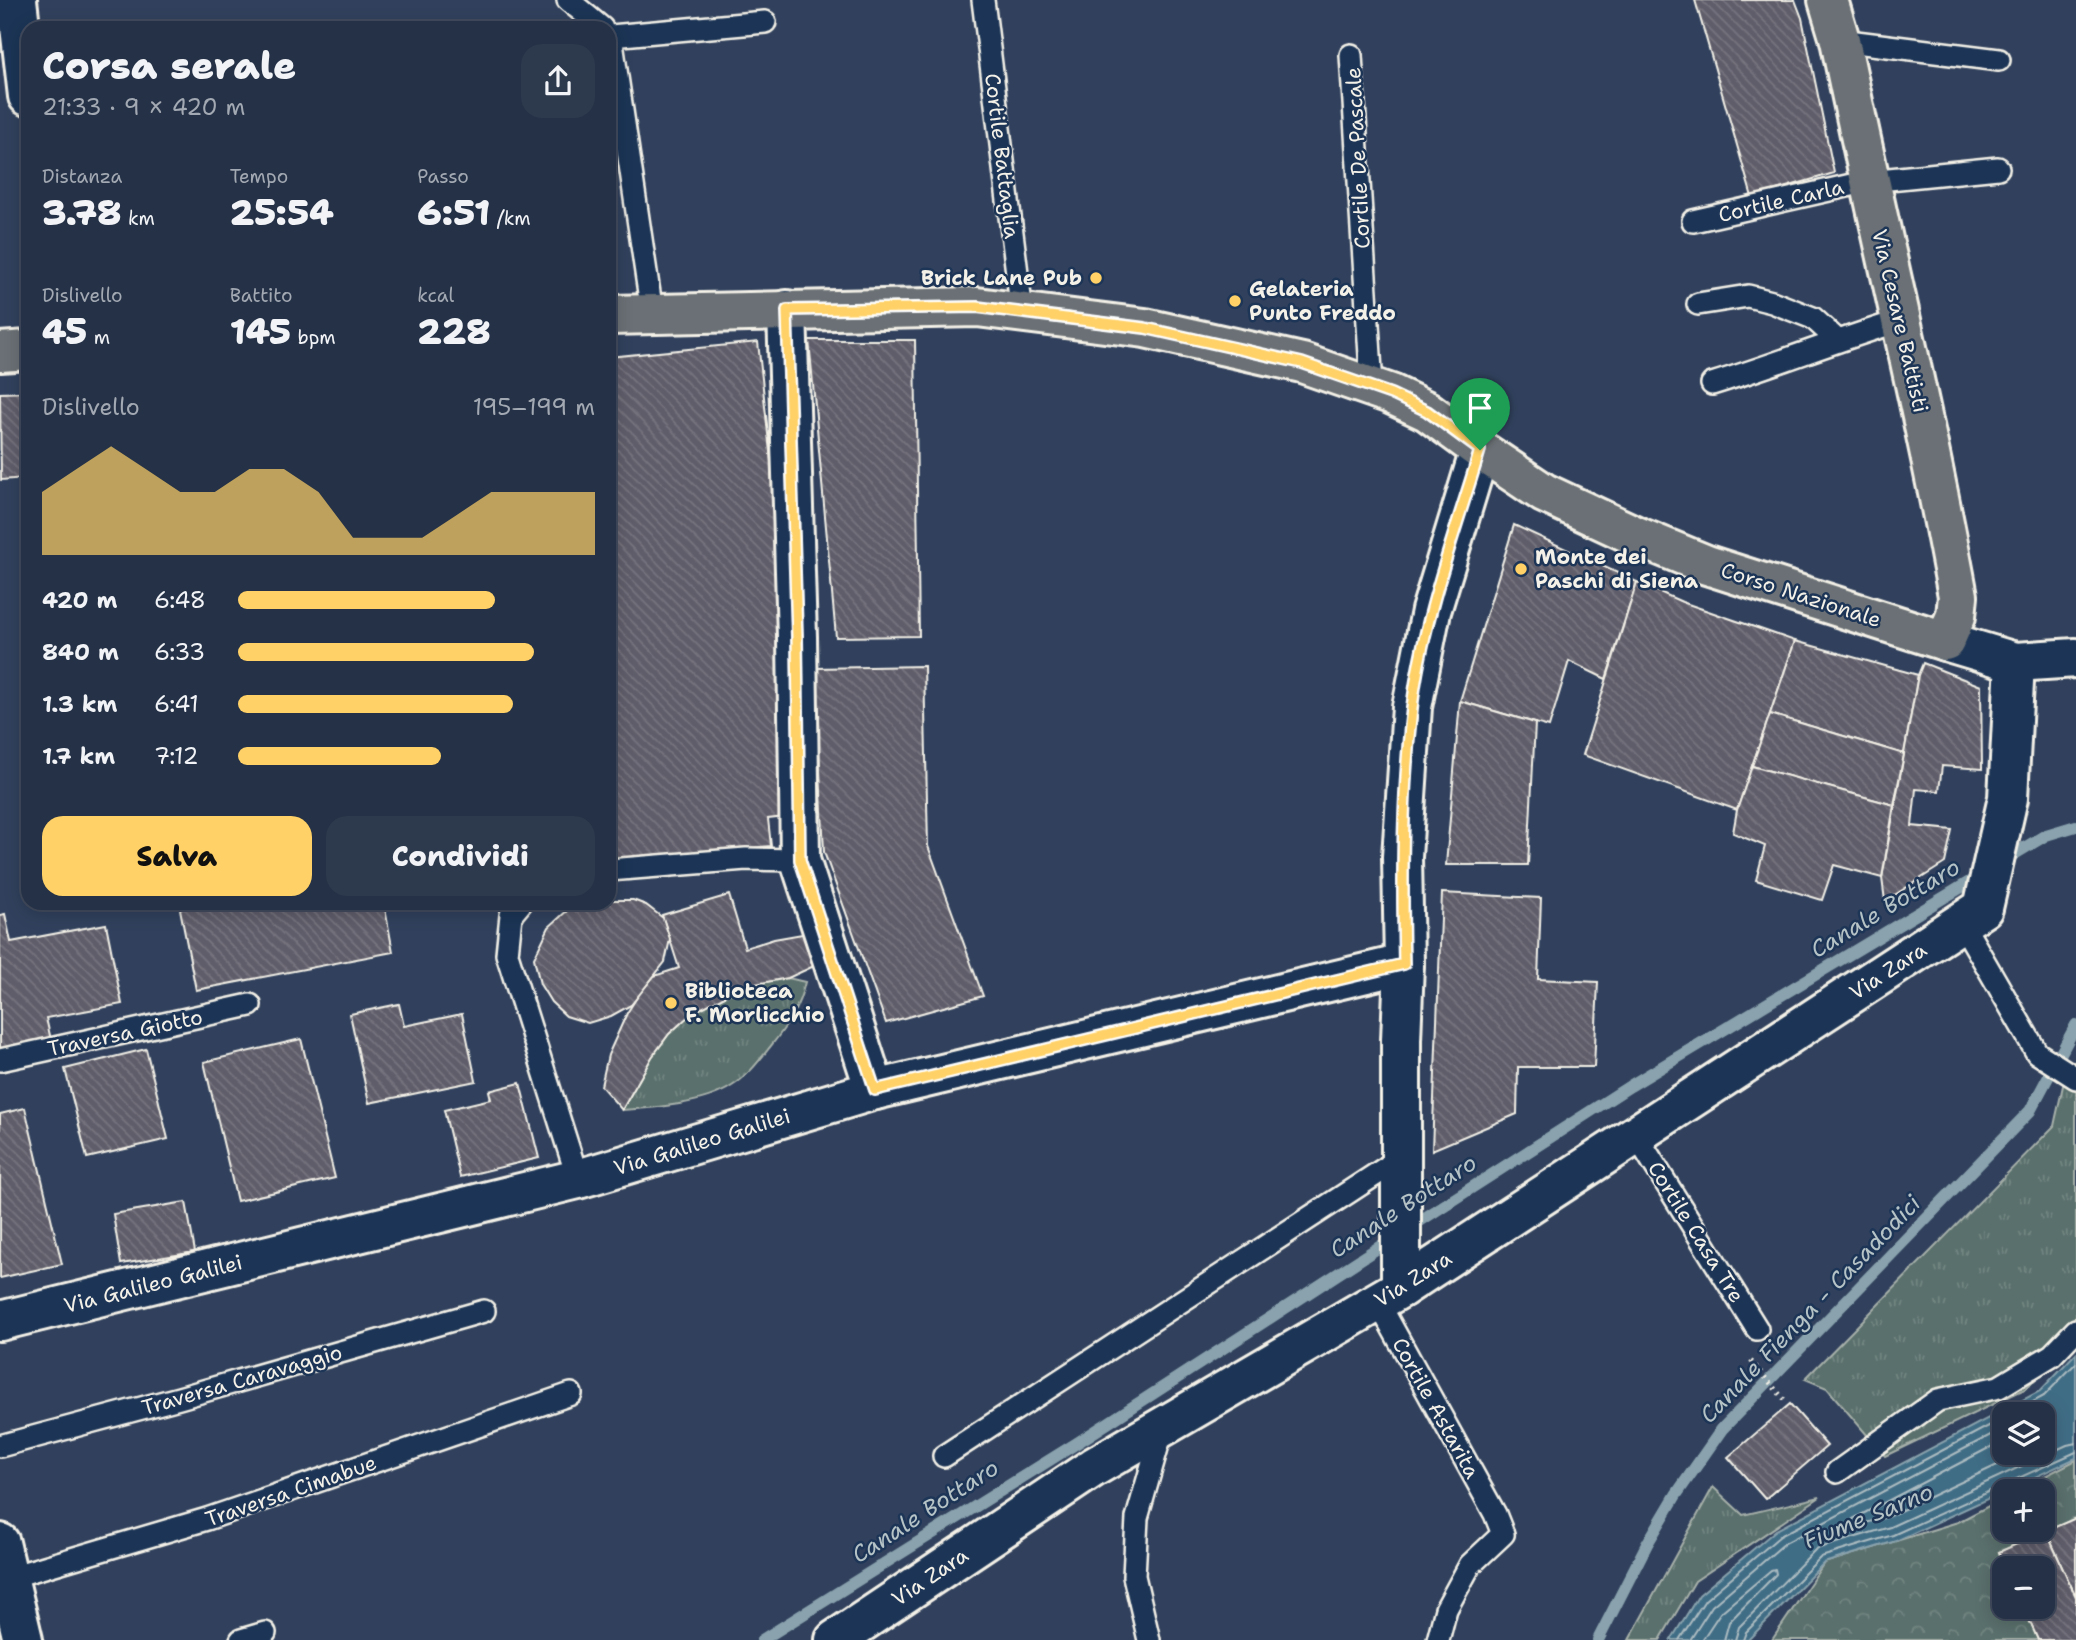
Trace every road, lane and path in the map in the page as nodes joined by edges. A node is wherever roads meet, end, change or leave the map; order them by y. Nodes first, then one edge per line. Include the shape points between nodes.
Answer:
1 (17, 0) edge
2 (568, 0) edge
3 (983, 0) edge
4 (1828, 0) edge
5 (594, 21) edge
6 (765, 22) dead end
7 (616, 31) edge
8 (21, 35) edge
9 (1840, 40) junction
10 (1351, 55) dead end
11 (1998, 60) dead end
12 (616, 88) edge
13 (1998, 168) dead end
14 (1869, 181) junction
15 (1693, 221) dead end
16 (1698, 304) dead end
17 (787, 310) junction
18 (652, 313) junction
19 (1022, 313) junction
20 (616, 315) edge
21 (1900, 321) junction
22 (1837, 340) junction
23 (21, 350) edge
24 (0, 352) edge
25 (1712, 384) dead end
26 (1372, 387) junction
27 (1480, 450) junction
28 (1945, 641) junction
29 (2076, 658) edge
30 (2015, 662) junction
31 (800, 860) junction
32 (616, 869) edge
33 (515, 910) edge
34 (1973, 915) junction
35 (1404, 964) junction
36 (250, 1005) dead end
37 (0, 1060) edge
38 (2076, 1078) edge
39 (875, 1090) junction
40 (1636, 1135) junction
41 (1401, 1158) junction
42 (578, 1179) junction
43 (1389, 1295) junction
44 (484, 1311) dead end
45 (0, 1321) edge
46 (1757, 1329) dead end
47 (2076, 1331) edge
48 (1748, 1359) dead end
49 (571, 1394) dead end
50 (1784, 1399) dead end
51 (1163, 1427) junction
52 (0, 1446) edge
53 (944, 1457) dead end
54 (1837, 1472) dead end
55 (4, 1561) edge
56 (265, 1633) dead end
57 (23, 1640) edge
58 (242, 1640) edge
59 (835, 1640) edge
60 (1149, 1640) edge
61 (1438, 1640) edge

1 - 8 street
2 - 5 lane
3 - 19 lane, Cortile Battaglia
4 - 9 main road, Via Cesare Battisti
6 - 7 lane
9 - 11 lane
9 - 14 main road, Via Cesare Battisti
10 - 26 lane, Cortile De Pascale
12 - 18 lane
13 - 14 lane, Cortile Carla
14 - 15 lane, Cortile Carla
14 - 21 main road, Via Cesare Battisti
16 - 22 lane via 1748,296 1772,302 1813,318
17 - 18 main road, Corso Nazionale
17 - 19 main road, Corso Nazionale via 977,307
17 - 31 street
18 - 20 main road, Corso Nazionale
19 - 26 main road, Corso Nazionale via 1145,328 1302,363
21 - 22 lane
21 - 28 main road, Via Cesare Battisti via 1958,596 1956,616
22 - 25 lane
23 - 24 main road
26 - 27 main road, Corso Nazionale via 1427,411
27 - 28 main road, Corso Nazionale via 1544,493 1682,555
27 - 35 street via 1431,611 1412,707 1402,857
28 - 30 street, Corso Nazionale
29 - 30 street, Corso Nazionale
30 - 34 street via 2008,798
31 - 32 lane via 746,859
31 - 39 street
33 - 42 lane via 510,915 507,954
34 - 38 lane via 2037,1053
34 - 40 street, Via Zara
35 - 39 street, Via Galileo Galilei
35 - 41 street
36 - 37 lane, Traversa Giotto
39 - 42 street, Via Galileo Galilei
40 - 43 street, Via Zara
40 - 46 lane, Cortile Casa Tre
41 - 43 street
41 - 53 lane
42 - 45 street, Via Galileo Galilei
43 - 51 street, Via Zara
43 - 61 lane, Cortile Astarita via 1503,1534 1470,1564 1446,1609
44 - 52 lane, Traversa Caravaggio
47 - 54 lane via 2052,1354 1998,1387 1938,1400
48 - 50 path
49 - 55 lane, Traversa Cimabue via 207,1519
51 - 59 street, Via Zara via 1094,1467
51 - 60 lane via 1138,1518 1134,1576
55 - 57 street
56 - 58 lane

